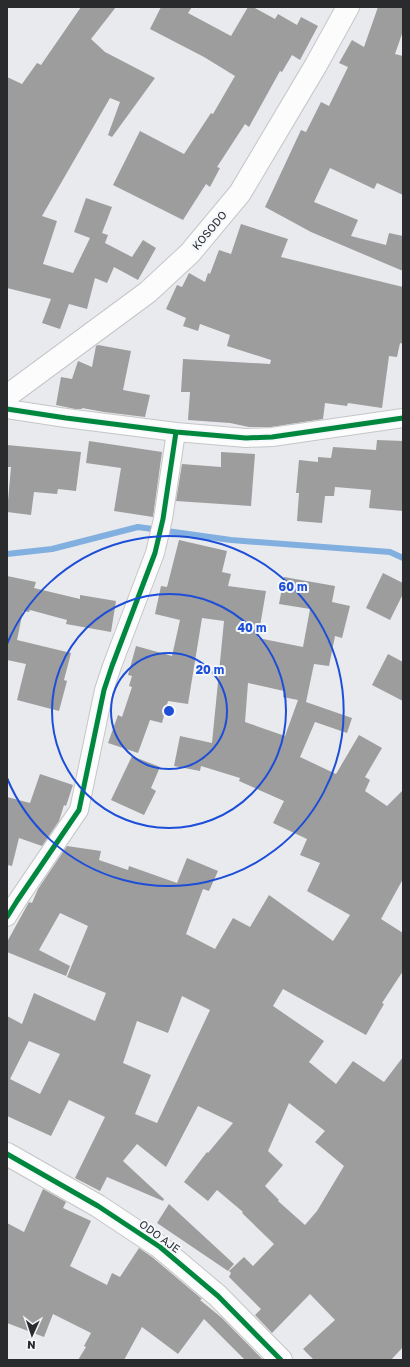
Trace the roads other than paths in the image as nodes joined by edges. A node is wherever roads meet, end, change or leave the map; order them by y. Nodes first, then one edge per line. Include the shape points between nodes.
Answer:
1 (348, 7) edge
2 (7, 396) edge
3 (7, 409) edge
4 (403, 418) edge
5 (176, 432) junction
6 (7, 917) edge
7 (7, 1154) edge
8 (281, 1360) edge

1 - 2 main road, KOSODO via 240,193 190,253 148,292
3 - 5 street
4 - 5 street via 272,437 246,438
5 - 6 street via 163,519 155,553 104,690 79,810
7 - 8 main road, ODO AJE via 98,1206 160,1247 218,1296

